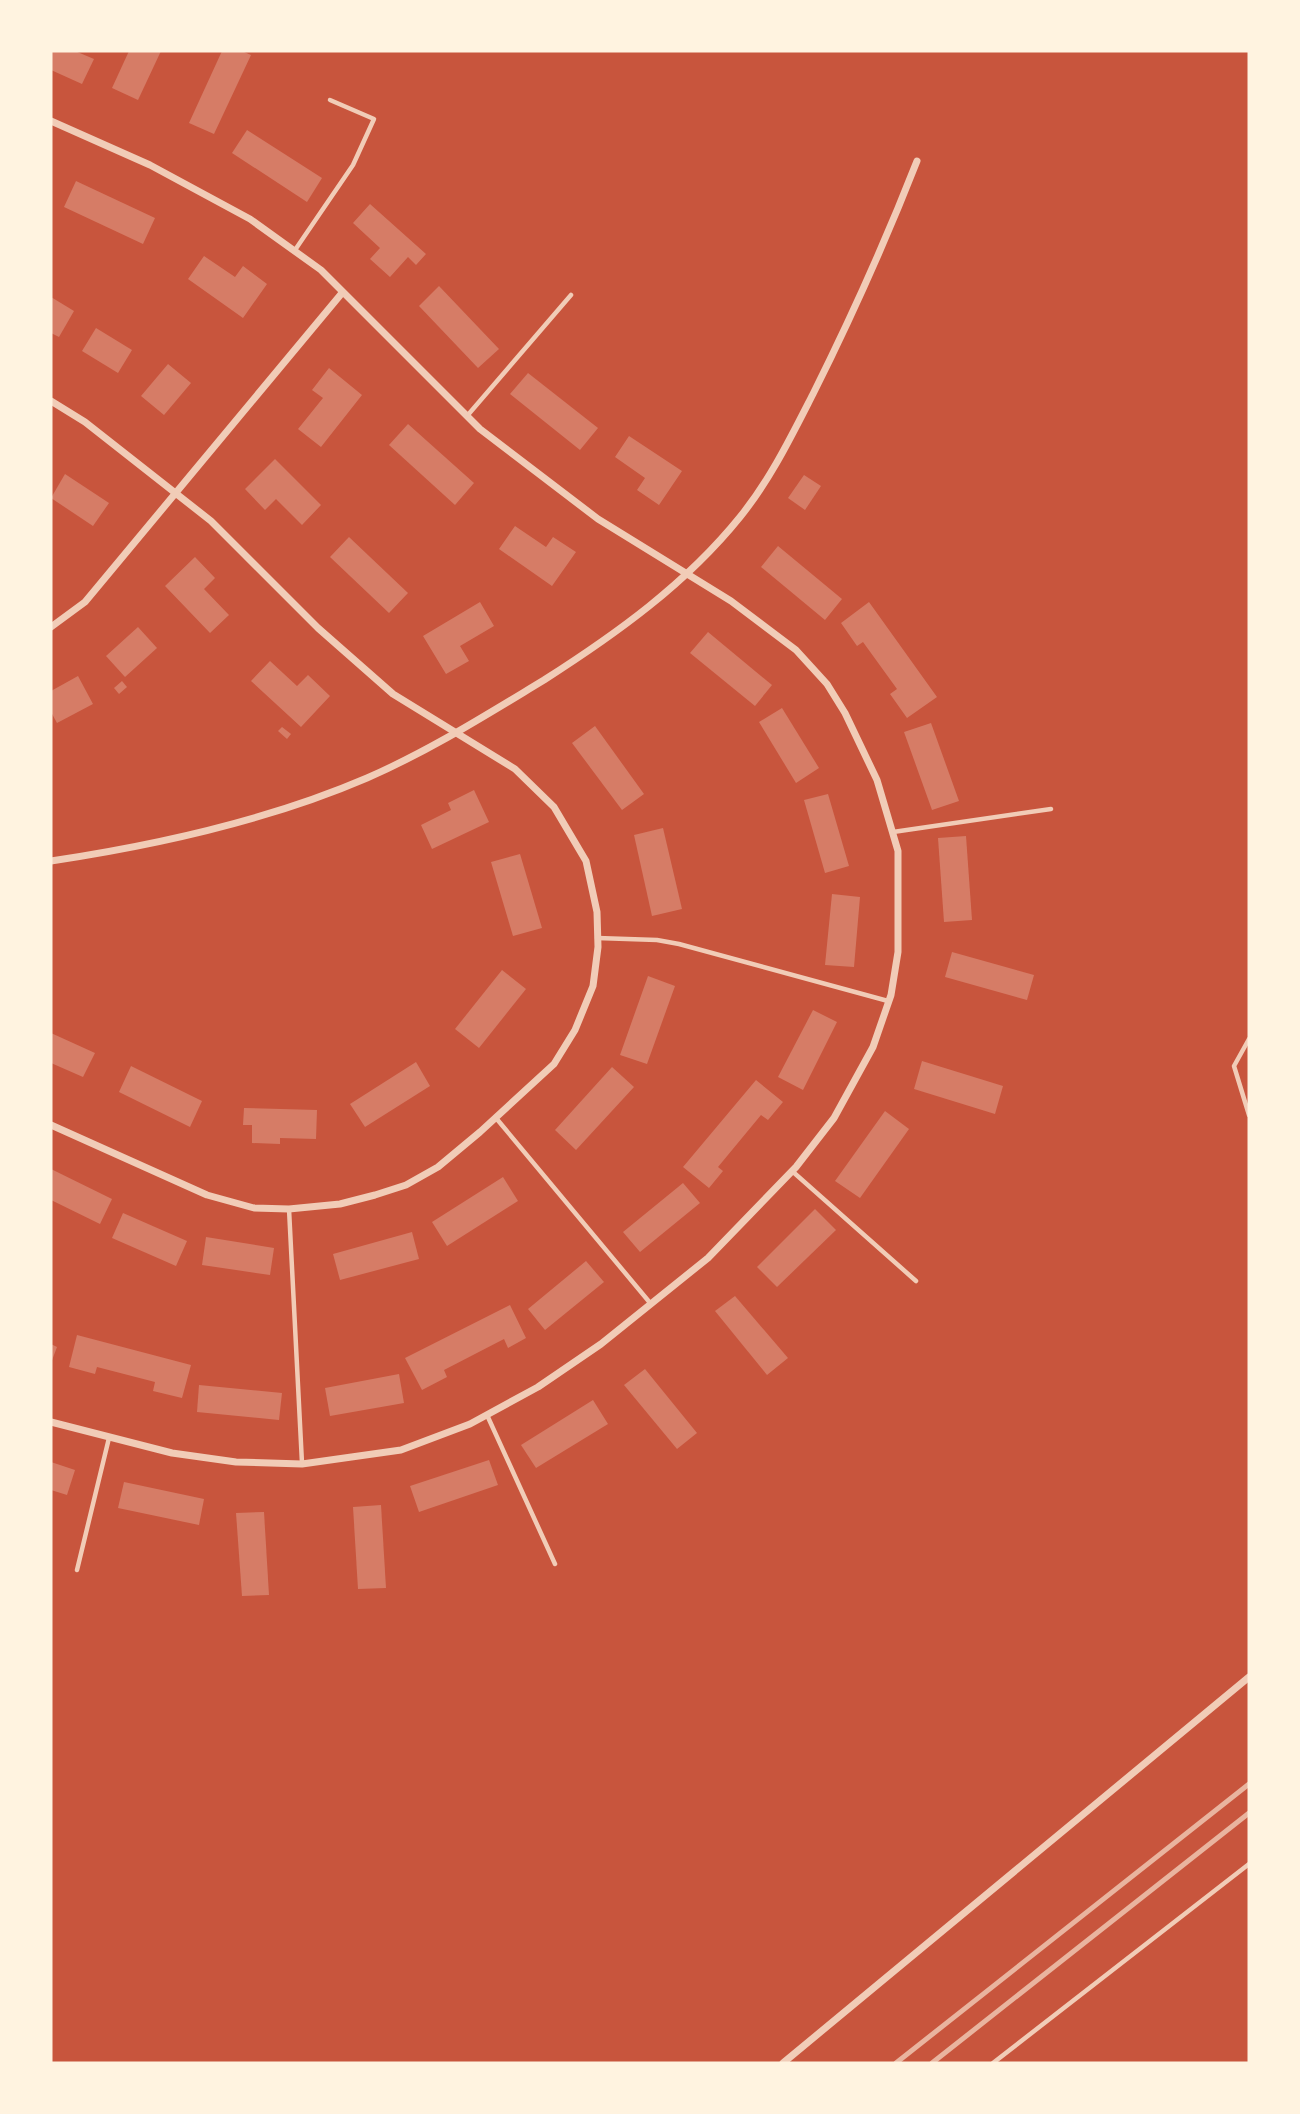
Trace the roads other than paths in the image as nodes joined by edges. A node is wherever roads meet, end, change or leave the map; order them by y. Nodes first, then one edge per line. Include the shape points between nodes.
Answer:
1 (330, 100) dead end
2 (51, 121) edge
3 (917, 160) dead end
4 (295, 251) junction
5 (342, 293) junction
6 (571, 295) dead end
7 (51, 401) edge
8 (467, 416) junction
9 (177, 492) junction
10 (687, 573) junction
11 (51, 627) edge
12 (457, 733) junction
13 (1051, 809) dead end
14 (893, 832) junction
15 (51, 861) edge
16 (597, 938) junction
17 (889, 1001) junction
18 (1249, 1039) edge
19 (1249, 1115) edge
20 (496, 1118) junction
21 (51, 1125) edge
22 (792, 1171) junction
23 (289, 1209) junction
24 (916, 1281) dead end
25 (651, 1305) junction
26 (487, 1415) junction
27 (51, 1422) edge
28 (109, 1438) junction
29 (302, 1464) junction
30 (555, 1564) dead end
31 (77, 1570) dead end
32 (1249, 1677) edge
33 (1249, 1864) edge
34 (783, 2063) edge
35 (993, 2063) edge

1 - 4 lane via 374,119 353,165
2 - 4 street via 150,165 250,219
3 - 10 street via 829,363 780,456 741,516
4 - 5 street
5 - 8 street
5 - 9 street
6 - 8 lane
7 - 9 street
8 - 10 street via 598,519
9 - 11 street via 85,602
9 - 12 street via 393,694
10 - 12 street via 640,615
10 - 14 street via 796,650 827,684 877,779
12 - 15 street via 300,804 116,851
12 - 16 street via 515,769 554,807 586,861 597,912
13 - 14 lane
14 - 17 street via 898,851 898,951
16 - 17 lane via 668,942
16 - 20 street via 593,986 575,1030 554,1065
17 - 22 street via 873,1047 834,1118
18 - 19 lane via 1234,1066
20 - 23 street via 438,1167 406,1185 340,1204
20 - 25 lane
21 - 23 street via 207,1195 254,1208
22 - 24 lane
22 - 25 street via 708,1258
23 - 29 lane
25 - 26 street via 549,1380
26 - 29 street via 401,1450
26 - 30 lane
27 - 28 street
28 - 29 street via 236,1462
28 - 31 lane
32 - 34 street
33 - 35 lane

